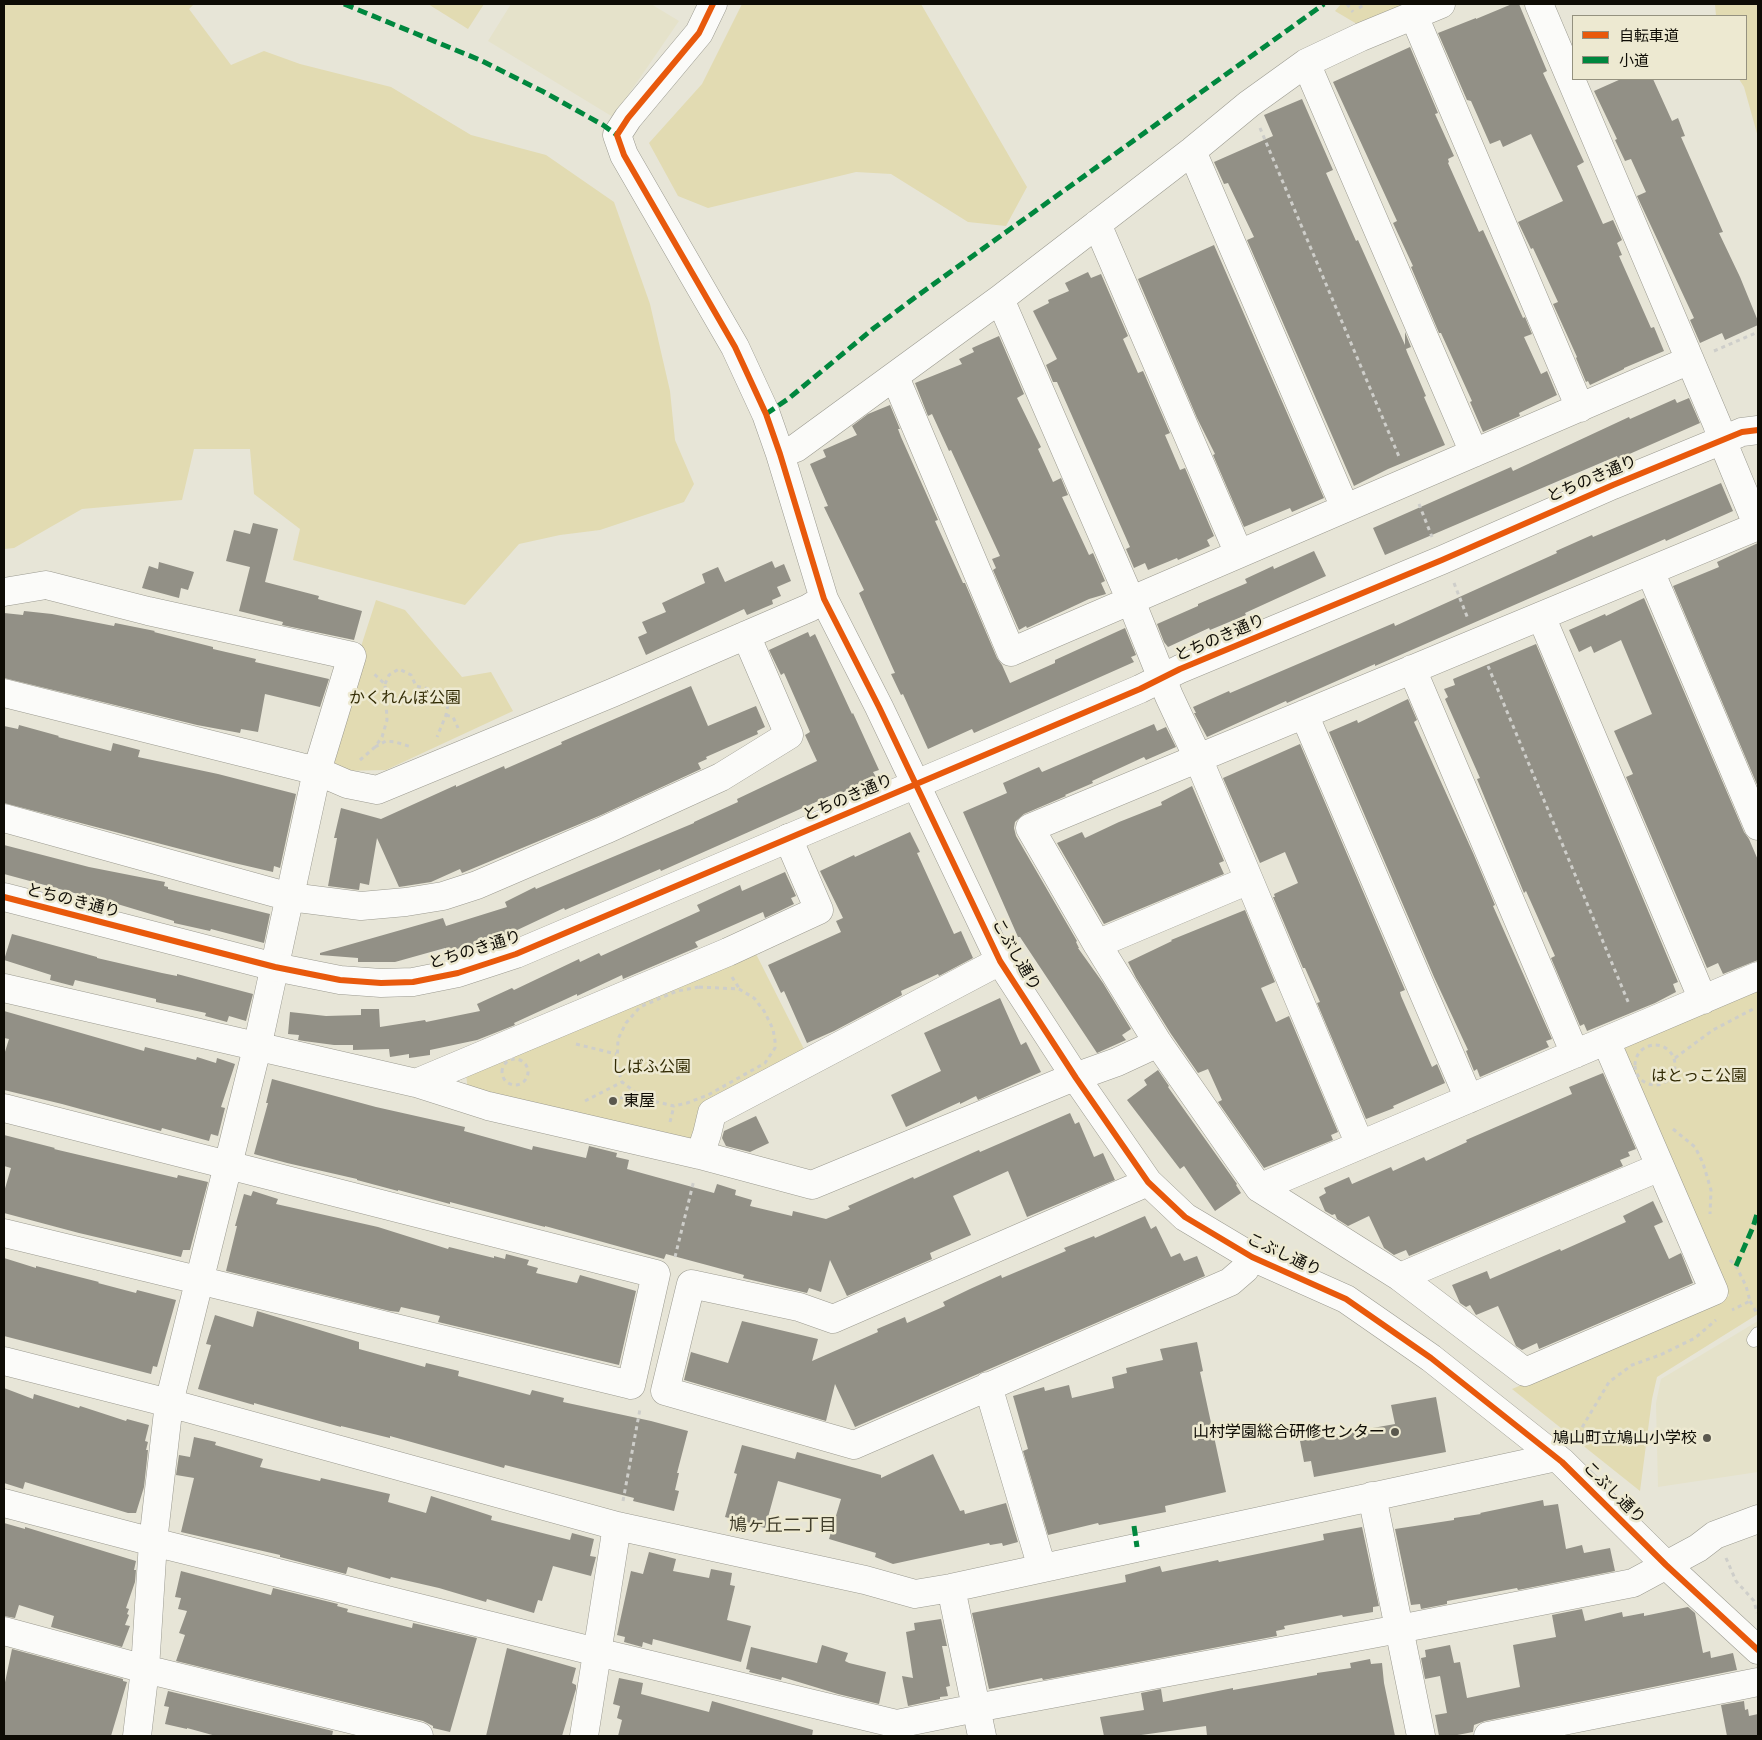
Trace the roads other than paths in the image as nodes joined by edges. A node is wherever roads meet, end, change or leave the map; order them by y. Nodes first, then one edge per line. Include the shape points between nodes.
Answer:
1 (713, 4) edge
2 (1441, 4) edge
3 (1539, 4) edge
4 (1414, 16) junction
5 (1306, 63) junction
6 (1192, 151) junction
7 (1097, 224) junction
8 (1000, 299) junction
9 (1690, 360) junction
10 (895, 377) junction
11 (1580, 408) junction
12 (1758, 430) edge
13 (1722, 440) junction
14 (1474, 453) junction
15 (780, 454) junction
16 (1345, 508) junction
17 (1758, 527) edge
18 (1239, 554) junction
19 (1650, 571) junction
20 (4, 592) edge
21 (824, 600) junction
22 (1130, 601) junction
23 (1541, 616) junction
24 (746, 635) junction
25 (1412, 669) junction
26 (1162, 679) junction
27 (4, 693) edge
28 (1304, 714) junction
29 (1198, 758) junction
30 (317, 771) junction
31 (916, 785) junction
32 (4, 818) edge
33 (1758, 826) edge
34 (788, 838) junction
35 (1249, 880) junction
36 (4, 897) edge
37 (290, 897) junction
38 (1097, 944) junction
39 (1000, 961) junction
40 (275, 967) junction
41 (1758, 976) edge
42 (4, 988) edge
43 (1703, 1000) junction
44 (1606, 1041) junction
45 (1158, 1043) junction
46 (257, 1048) junction
47 (1575, 1054) junction
48 (1076, 1078) junction
49 (416, 1084) junction
50 (1469, 1099) junction
51 (4, 1108) edge
52 (1360, 1145) junction
53 (700, 1156) junction
54 (228, 1165) junction
55 (1660, 1167) junction
56 (1148, 1182) junction
57 (1259, 1188) junction
58 (4, 1233) edge
59 (1252, 1257) junction
60 (1400, 1277) junction
61 (200, 1280) junction
62 (4, 1361) edge
63 (988, 1386) junction
64 (169, 1403) junction
65 (1559, 1460) junction
66 (1372, 1496) junction
67 (4, 1502) edge
68 (1758, 1519) edge
69 (617, 1526) junction
70 (153, 1542) junction
71 (1666, 1565) junction
72 (1042, 1568) junction
73 (951, 1588) junction
74 (1399, 1629) junction
75 (4, 1630) edge
76 (1758, 1650) edge
77 (597, 1652) junction
78 (145, 1669) junction
79 (1758, 1682) edge
80 (976, 1708) junction
81 (137, 1736) edge
82 (419, 1736) edge
83 (584, 1736) edge
84 (982, 1736) edge
85 (1421, 1736) edge
86 (1488, 1736) edge

1 - 15 street, こぶし通り via 699,33 617,135 624,155 735,347 766,414
2 - 4 street
3 - 9 street
4 - 5 street
4 - 11 street
5 - 6 street
5 - 14 street
6 - 7 street
6 - 16 street
7 - 8 street
7 - 18 street
8 - 10 street
8 - 22 street
9 - 11 street
9 - 13 street
10 - 15 street via 796,448
10 - 22 street via 1011,652
11 - 14 street
12 - 13 street, とちのき通り
13 - 17 street
13 - 26 street, とちのき通り
14 - 16 street
15 - 21 street, こぶし通り
16 - 18 street
17 - 19 street
18 - 22 street
19 - 23 street
19 - 33 street
20 - 30 street via 46,585 352,656
21 - 24 street
21 - 31 street, こぶし通り
22 - 26 street
23 - 25 street
23 - 43 street
24 - 30 street via 377,790 346,784
24 - 37 street via 789,735 721,777 605,830 444,896 361,906
25 - 28 street
25 - 47 street
26 - 29 street
26 - 31 street, とちのき通り
27 - 30 street
28 - 29 street
28 - 50 street
29 - 35 street
29 - 38 street via 1030,828
30 - 37 street
31 - 34 street, とちのき通り
31 - 39 street, こぶし通り
32 - 37 street
34 - 40 street, とちのき通り via 516,954 458,973 413,982 380,983 340,980
34 - 49 street via 819,910
35 - 38 street
35 - 52 street
36 - 40 street, とちのき通り
37 - 40 street
38 - 45 street
39 - 48 street, こぶし通り
39 - 53 street via 712,1112
40 - 46 street
41 - 43 street
42 - 46 street
43 - 44 street
44 - 47 street
44 - 55 street
45 - 48 street
45 - 57 street
46 - 49 street
46 - 54 street
47 - 50 street
48 - 53 street via 812,1185
48 - 56 street, こぶし通り
49 - 53 street via 488,1106
50 - 52 street
51 - 54 street
52 - 57 street
54 - 61 street
54 - 61 street via 656,1274 631,1385
55 - 60 street
55 - 60 street via 1714,1291 1525,1372
56 - 59 street, こぶし通り via 1185,1218
56 - 63 street via 833,1319 799,1307 691,1284 665,1391 854,1444
57 - 60 street
58 - 61 street
59 - 63 street via 1230,1282
59 - 65 street, こぶし通り via 1346,1299 1431,1358
61 - 64 street
62 - 64 street
63 - 72 street
64 - 69 street
64 - 70 street
65 - 66 street
65 - 71 street, こぶし通り
66 - 72 street
66 - 74 street
67 - 70 street
68 - 71 street via 1715,1535
69 - 73 street via 915,1594
69 - 77 street
70 - 77 street
70 - 78 street
71 - 74 street via 1633,1583
71 - 76 street, こぶし通り
72 - 73 street
73 - 80 street
74 - 80 street
74 - 85 street
75 - 78 street
77 - 80 street via 897,1724
77 - 83 street
78 - 81 street
78 - 82 street
79 - 86 street
80 - 84 street

